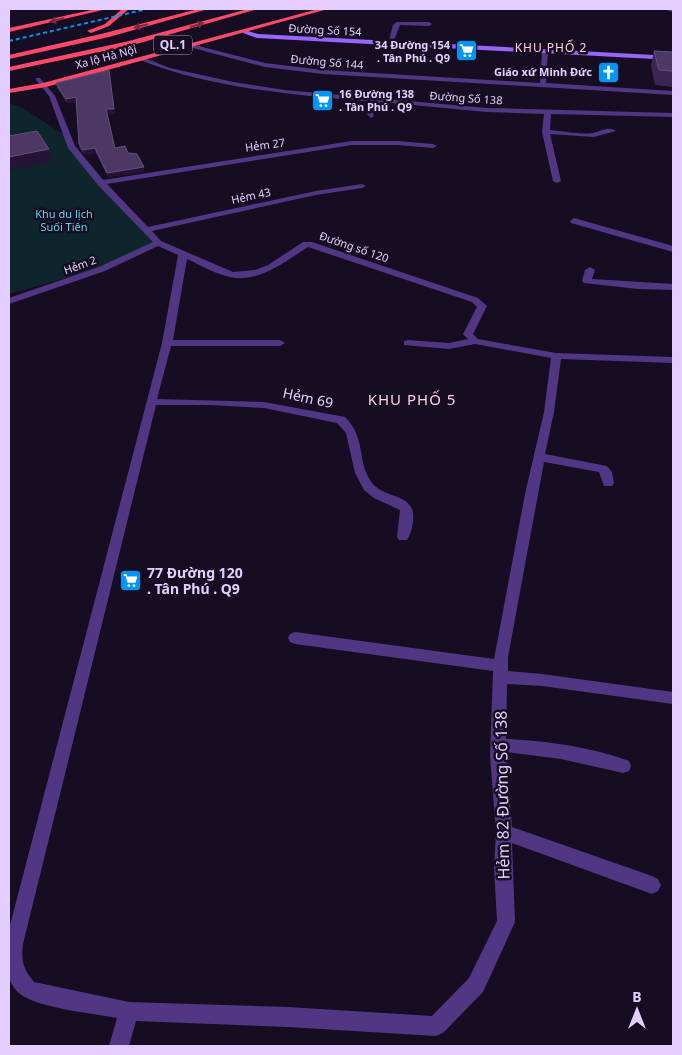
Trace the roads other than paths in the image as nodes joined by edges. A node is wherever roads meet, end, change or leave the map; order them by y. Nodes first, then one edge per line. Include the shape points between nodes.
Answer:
1 (104, 9) edge
2 (126, 9) edge
3 (204, 9) edge
4 (255, 9) edge
5 (308, 9) edge
6 (324, 9) edge
7 (665, 9) edge
8 (673, 10) edge
9 (429, 24) dead end
10 (236, 29) junction
11 (9, 30) edge
12 (245, 32) junction
13 (390, 44) junction
14 (192, 46) junction
15 (47, 48) junction
16 (163, 48) junction
17 (144, 50) dead end
18 (545, 52) junction
19 (133, 53) junction
20 (9, 57) edge
21 (65, 57) junction
22 (673, 58) edge
23 (142, 59) junction
24 (9, 69) edge
25 (40, 82) junction
26 (543, 85) junction
27 (9, 90) edge
28 (673, 93) edge
29 (378, 100) junction
30 (548, 112) junction
31 (673, 115) edge
32 (372, 116) dead end
33 (612, 131) dead end
34 (546, 132) junction
35 (400, 133) dead end
36 (398, 143) junction
37 (433, 146) dead end
38 (557, 181) dead end
39 (101, 183) junction
40 (362, 186) dead end
41 (574, 221) dead end
42 (147, 230) junction
43 (158, 243) junction
44 (673, 249) edge
45 (183, 254) junction
46 (590, 270) dead end
47 (673, 287) edge
48 (9, 301) edge
49 (474, 340) junction
50 (280, 342) dead end
51 (167, 343) junction
52 (408, 343) dead end
53 (556, 356) junction
54 (673, 360) edge
55 (151, 402) junction
56 (539, 457) junction
57 (608, 483) dead end
58 (403, 537) dead end
59 (294, 638) dead end
60 (500, 671) junction
61 (673, 698) edge
62 (498, 745) junction
63 (624, 766) dead end
64 (504, 832) junction
65 (652, 884) dead end
66 (10, 963) edge
67 (129, 1011) junction
68 (119, 1046) edge

1 -> 11 highway
2 - 15 highway via 107,25
3 -> 15 highway, Xa lộ Hà Nội / QL.1
21 -> 4 highway, Xa lộ Hà Nội / QL.1
5 - 10 highway, Xa lộ Hà Nội / QL.1
6 - 12 highway, Xa lộ Hà Nội / QL.1
7 - 8 street
9 - 13 street via 399,23
10 - 12 highway
10 - 16 highway, Xa lộ Hà Nội / QL.1
12 - 13 street, Đường Số 154 via 257,36
12 - 14 highway, Xa lộ Hà Nội / QL.1
13 - 18 street, Đường Số 154
14 - 23 highway, Xa lộ Hà Nội / QL.1
14 - 26 street, Đường Số 144 via 286,69
15 - 20 highway, Xa lộ Hà Nội / QL.1
16 - 17 highway
16 - 19 highway, Xa lộ Hà Nội / QL.1
18 - 22 street, Đường Số 154
18 - 26 street
19 - 21 highway
19 - 23 highway
19 - 25 highway, Xa lộ Hà Nội / QL.1
21 - 24 highway, Xa lộ Hà Nội / QL.1
23 - 25 highway, Xa lộ Hà Nội / QL.1
23 - 29 street, Đường Số 138 via 168,69 233,84
25 - 27 highway, Xa lộ Hà Nội / QL.1
25 - 39 street, Đường số 120 via 52,96 72,146
26 - 28 street, Đường Số 144
29 - 30 street, Đường Số 138
29 - 32 street via 370,114
30 - 31 street, Đường Số 138
30 - 34 street
33 - 34 street via 594,135
34 - 38 street
35 - 36 street
36 - 37 street, Hẻm 27
36 - 39 street, Hẻm 27 via 352,143
39 - 42 street, Đường số 120
40 - 42 street, Hẻm 43
41 - 44 street
42 - 43 street, Đường số 120
43 - 45 street, Đường số 120
43 - 48 street, Hẻm 2 via 102,269
45 - 49 street, Đường số 120 via 232,275 257,273 306,244 312,245 475,300 482,306 469,328 468,334
45 - 51 street
46 - 47 street via 586,285
49 - 52 street via 449,346
49 - 53 street
50 - 51 street
51 - 55 street
53 - 54 street
53 - 56 street, Hẻm 82 Đường Số 138
55 - 58 street, Hẻm 69 via 264,405 341,420 350,428 364,482 378,496 406,508
55 - 66 street
56 - 57 street via 603,469
56 - 60 street, Hẻm 82 Đường Số 138
59 - 60 street
60 - 61 street
60 - 62 street, Hẻm 82 Đường Số 138
62 - 63 street via 568,752
62 - 64 street, Hẻm 82 Đường Số 138
64 - 65 street
64 - 67 street, Hẻm 82 Đường Số 138 via 506,922 476,985 436,1026
66 - 67 street, Hẻm 82 Đường Số 138 via 28,989
67 - 68 street

